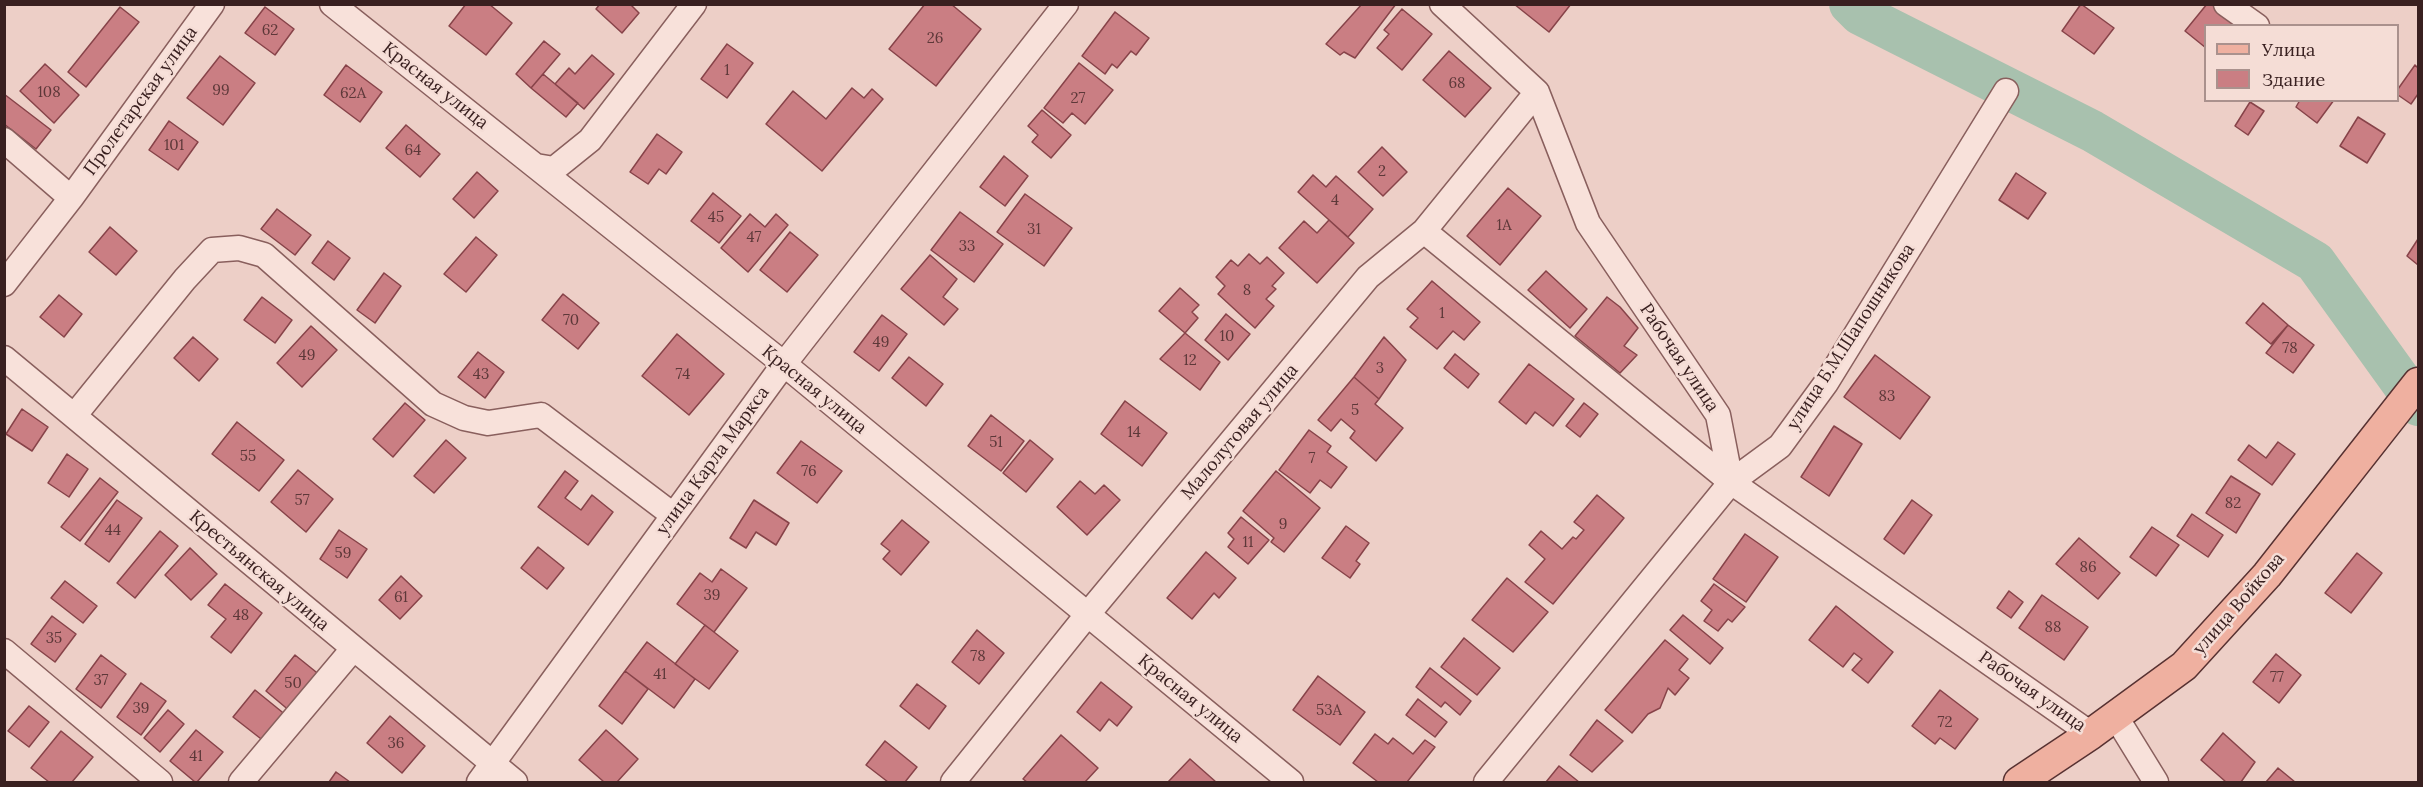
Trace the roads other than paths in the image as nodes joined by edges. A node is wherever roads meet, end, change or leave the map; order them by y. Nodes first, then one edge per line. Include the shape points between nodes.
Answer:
1 (212, 4) edge
2 (332, 4) edge
3 (694, 4) edge
4 (1066, 4) edge
5 (1442, 4) edge
6 (2226, 4) edge
7 (2254, 24) edge
8 (2006, 91) dead end
9 (1537, 92) junction
10 (4, 140) edge
11 (536, 166) junction
12 (71, 198) junction
13 (1424, 231) junction
14 (4, 284) edge
15 (4, 358) edge
16 (784, 364) junction
17 (2418, 383) edge
18 (74, 416) junction
19 (1731, 482) junction
20 (673, 515) junction
21 (1087, 615) junction
22 (353, 649) junction
23 (4, 651) edge
24 (2116, 717) junction
25 (2091, 734) junction
26 (486, 774) edge
27 (160, 783) edge
28 (241, 783) edge
29 (515, 783) edge
30 (953, 783) edge
31 (1291, 783) edge
32 (1486, 783) edge
33 (2019, 783) edge
34 (2156, 783) edge

1 - 12 street, Пролетарская улица
2 - 11 street, Красная улица
3 - 11 street via 590,140 554,170
4 - 16 street, улица Карла Маркса
5 - 9 street, Рабочая улица
6 - 7 street
8 - 19 street, улица Б.М.Шапошникова via 1826,382 1780,446
9 - 13 street, Малолуговая улица
9 - 19 street, Рабочая улица via 1588,224 1718,415
10 - 12 street
11 - 16 street, Красная улица
12 - 14 street, Пролетарская улица
13 - 19 street
13 - 21 street, Малолуговая улица via 1368,277
15 - 18 street, Крестьянская улица
16 - 20 street, улица Карла Маркса
16 - 21 street, Красная улица
17 - 24 main road, улица Войкова via 2267,575 2184,666
18 - 20 street via 212,250 239,248 264,255 433,404 488,423 541,415
18 - 22 street, Крестьянская улица
19 - 25 street, Рабочая улица
19 - 32 street, улица Б.М.Шапошникова
20 - 26 street, улица Карла Маркса
21 - 30 street, Малолуговая улица
21 - 31 street, Красная улица
22 - 26 street, Крестьянская улица
22 - 28 street
23 - 27 street
24 - 25 main road, улица Войкова
24 - 34 street, Рабочая улица
25 - 33 main road, улица Войкова
26 - 29 street, Крестьянская улица

